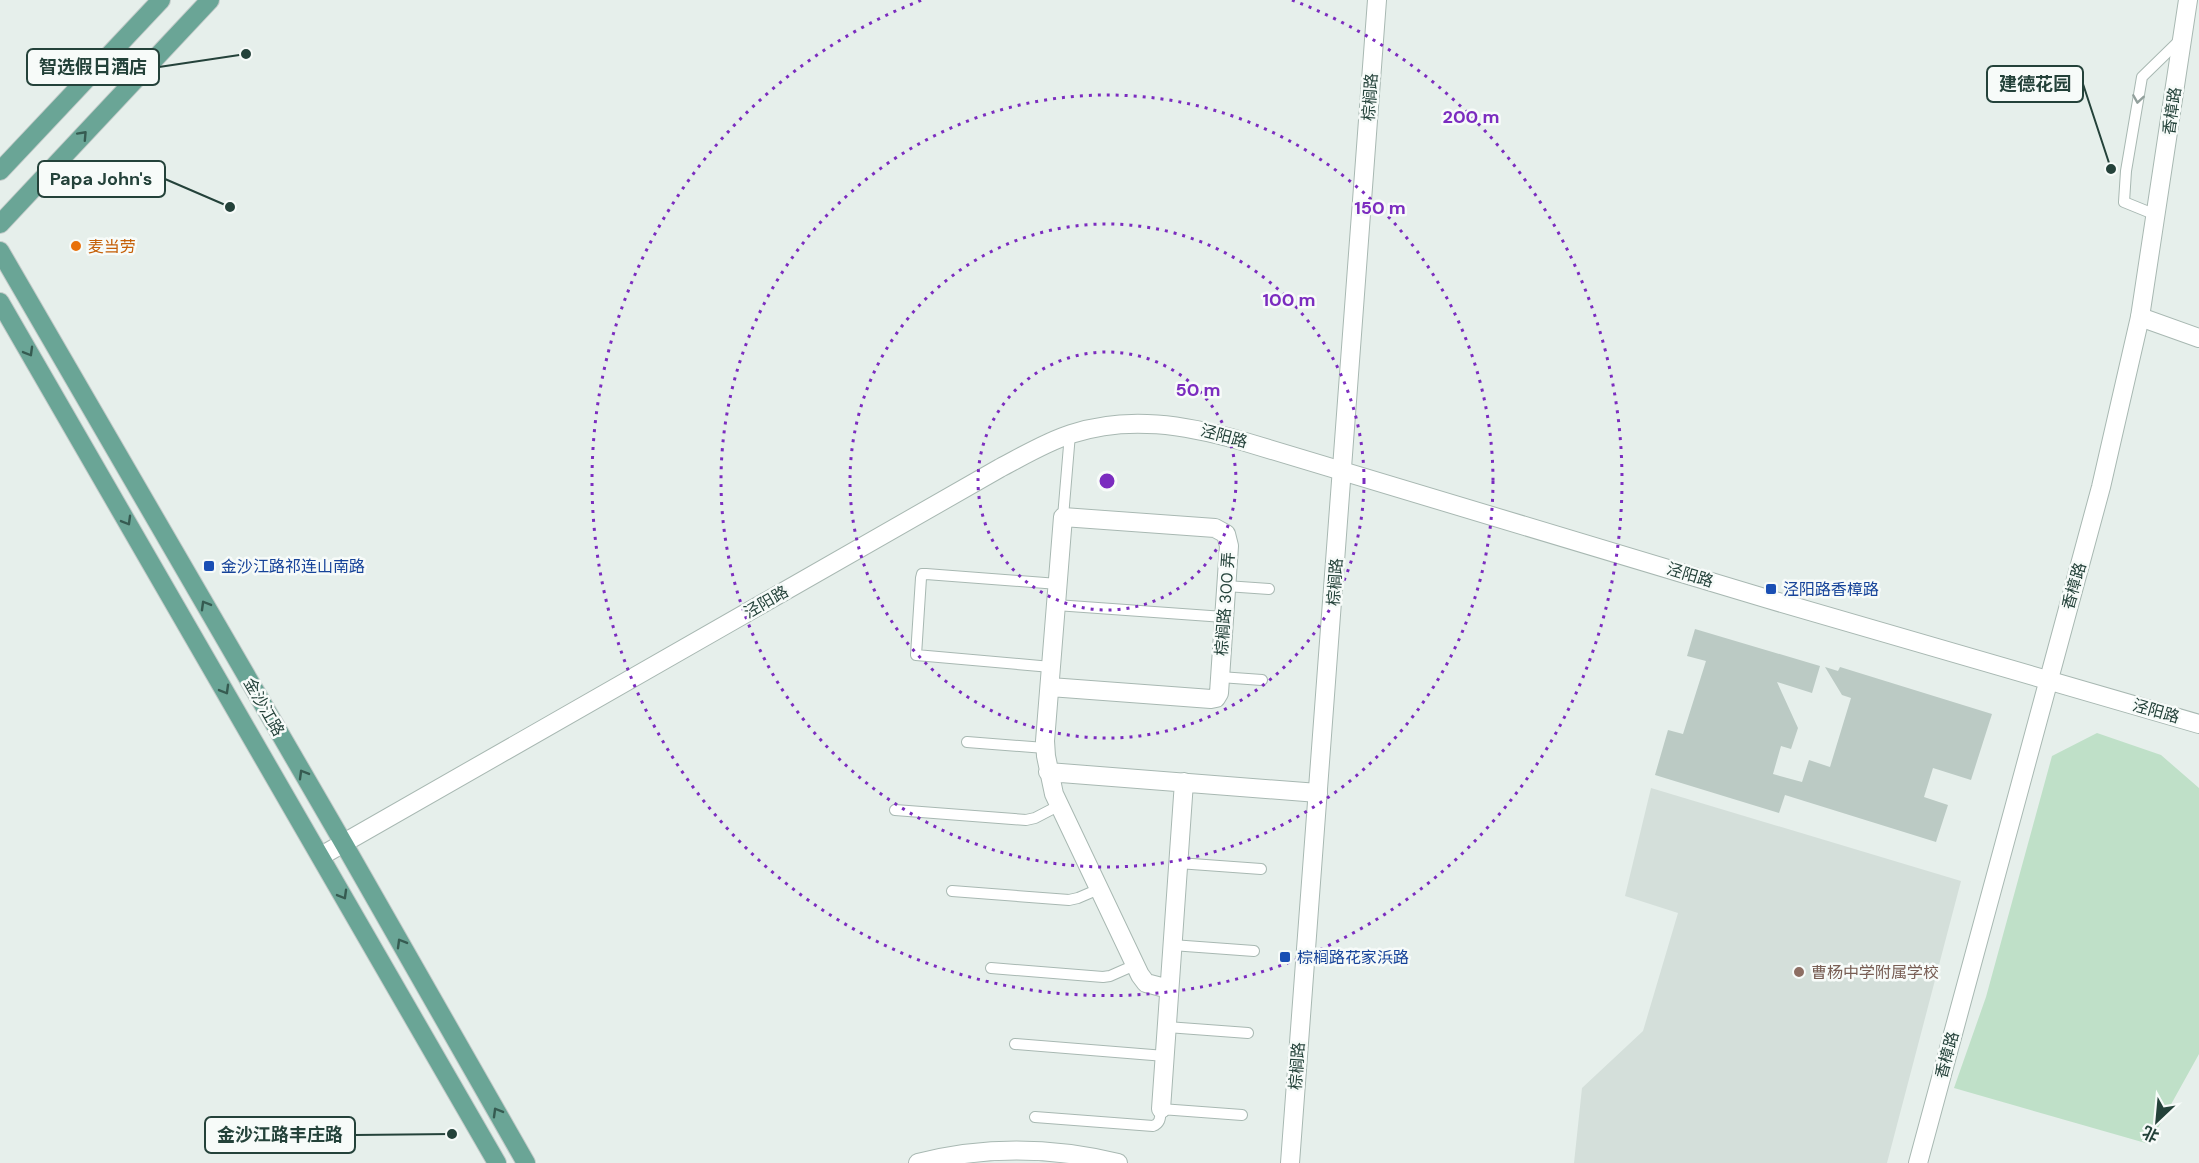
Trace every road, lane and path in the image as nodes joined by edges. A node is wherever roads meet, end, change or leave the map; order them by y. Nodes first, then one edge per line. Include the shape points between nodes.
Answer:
1 (161, 0) edge
2 (210, 0) edge
3 (1377, 0) edge
4 (2188, 0) edge
5 (2182, 37) junction
6 (0, 171) edge
7 (2156, 215) junction
8 (0, 224) edge
9 (0, 251) edge
10 (0, 302) edge
11 (2140, 317) junction
12 (2199, 338) edge
13 (1070, 434) junction
14 (1343, 471) junction
15 (1063, 517) junction
16 (1058, 584) junction
17 (1226, 586) junction
18 (1269, 589) dead end
19 (1056, 605) junction
20 (1224, 617) junction
21 (1052, 667) junction
22 (1220, 677) junction
23 (1262, 680) dead end
24 (2048, 680) junction
25 (1050, 687) junction
26 (2199, 724) edge
27 (967, 742) dead end
28 (1045, 748) junction
29 (1048, 772) junction
30 (1184, 782) junction
31 (1318, 793) junction
32 (1060, 805) junction
33 (895, 810) dead end
34 (344, 844) junction
35 (321, 856) junction
36 (1178, 862) junction
37 (1261, 869) dead end
38 (1099, 889) junction
39 (952, 891) dead end
40 (1172, 945) junction
41 (1254, 951) dead end
42 (1135, 965) junction
43 (991, 968) dead end
44 (1169, 989) junction
45 (1167, 1027) junction
46 (1248, 1033) dead end
47 (1015, 1044) dead end
48 (1164, 1056) junction
49 (1161, 1109) junction
50 (1242, 1115) dead end
51 (1035, 1117) dead end
52 (497, 1163) edge
53 (526, 1163) edge
54 (918, 1163) edge
55 (1118, 1163) edge
56 (1290, 1163) edge
57 (1918, 1163) edge

1 - 6 main road
8 -> 2 main road
3 - 14 street, 棕榈路
4 - 5 street, 香樟路
5 - 7 street, 香樟路
5 -> 7 lane via 2142,76 2126,171 2124,202
7 - 11 street, 香樟路
34 -> 9 main road, 金沙江路
10 -> 35 main road, 金沙江路
11 - 12 street
11 - 24 street, 香樟路 via 2102,487
13 - 14 street, 泾阳路 via 1125,424 1199,429
13 - 15 lane
13 - 34 street, 泾阳路 via 990,474
14 - 24 street, 泾阳路
14 - 31 street, 棕榈路
15 - 16 street
15 - 17 street, 棕榈路 300 弄 via 1215,528 1226,534 1229,546
16 - 19 street
16 - 21 lane via 922,574 919,599 916,655
17 - 18 lane
17 - 20 street, 棕榈路 300 弄
19 - 20 lane
19 - 21 street
20 - 22 street, 棕榈路 300 弄
21 - 25 street
22 - 23 lane
22 - 25 street, 棕榈路 300 弄 via 1219,693 1211,699
24 - 26 street, 泾阳路
24 - 57 street, 香樟路
25 - 28 street
27 - 28 lane
28 - 29 street
29 - 30 street
29 - 32 street
30 - 31 street
30 - 36 street
31 - 56 street, 棕榈路
32 - 33 lane via 1026,820
32 - 38 street
34 - 35 street, 泾阳路
53 -> 34 main road, 金沙江路
35 -> 52 main road, 金沙江路
36 - 37 lane
36 - 40 street
38 - 39 lane via 1069,900
38 - 42 street
40 - 41 lane
40 - 44 street
42 - 43 lane via 1102,977
42 - 44 street via 1146,983
44 - 45 street
45 - 46 lane
45 - 48 street
47 - 48 lane
48 - 49 street
49 - 50 lane
49 - 51 lane via 1160,1119 1153,1126
54 - 55 street via 960,1154 1012,1150 1067,1153

